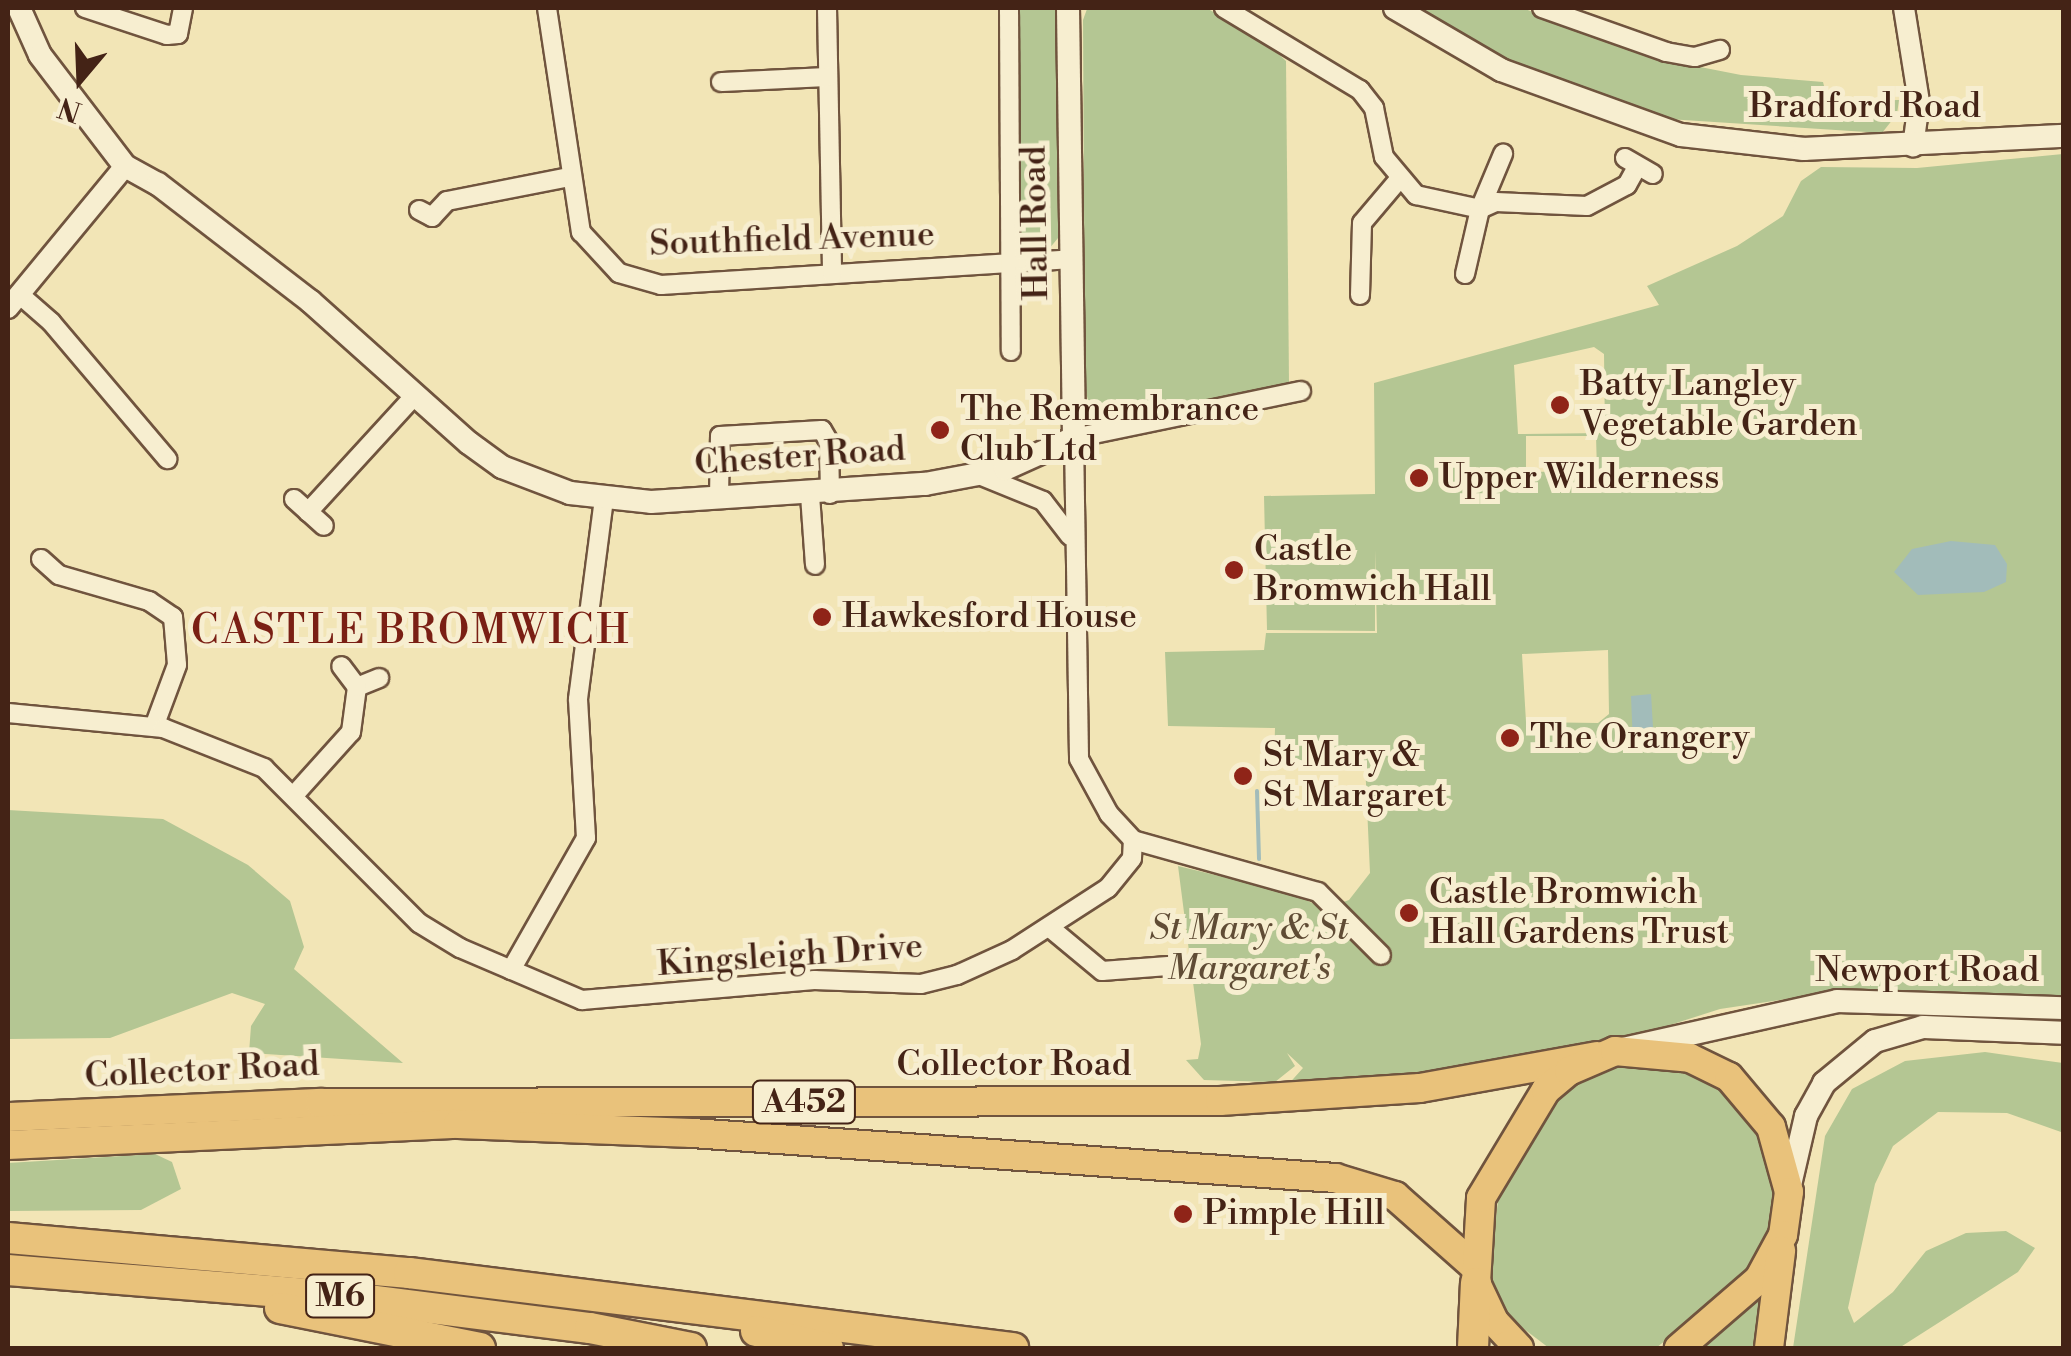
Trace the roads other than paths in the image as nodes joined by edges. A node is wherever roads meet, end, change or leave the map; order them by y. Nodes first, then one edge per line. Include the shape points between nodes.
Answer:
1 (19, 8) edge
2 (85, 8) edge
3 (183, 8) edge
4 (548, 8) edge
5 (827, 8) edge
6 (1010, 8) edge
7 (1068, 8) edge
8 (1224, 8) edge
9 (1395, 8) edge
10 (1542, 8) edge
11 (1904, 8) edge
12 (1579, 15) edge
13 (1720, 50) dead end
14 (828, 78) junction
15 (720, 83) dead end
16 (1919, 102) junction
17 (2064, 136) edge
18 (1958, 145) junction
19 (1913, 148) junction
20 (1503, 154) dead end
21 (124, 166) junction
22 (1638, 166) dead end
23 (569, 177) junction
24 (1400, 178) junction
25 (1480, 209) junction
26 (419, 210) dead end
27 (1072, 259) junction
28 (1011, 263) junction
29 (832, 274) junction
30 (1465, 274) dead end
31 (1360, 296) dead end
32 (13, 301) edge
33 (1010, 351) dead end
34 (1300, 392) dead end
35 (416, 394) junction
36 (1074, 438) junction
37 (167, 459) dead end
38 (976, 474) junction
39 (820, 494) junction
40 (604, 499) junction
41 (719, 499) junction
42 (324, 526) dead end
43 (1072, 541) junction
44 (42, 559) dead end
45 (816, 565) dead end
46 (341, 666) dead end
47 (379, 678) dead end
48 (356, 687) junction
49 (8, 713) edge
50 (154, 727) junction
51 (296, 793) junction
52 (1133, 840) junction
53 (1049, 927) junction
54 (1380, 956) dead end
55 (1168, 966) dead end
56 (511, 970) junction
57 (2064, 1008) edge
58 (2064, 1033) edge
59 (1606, 1054) junction
60 (8, 1117) edge
61 (8, 1145) edge
62 (1789, 1192) junction
63 (1783, 1235) junction
64 (8, 1238) edge
65 (8, 1270) edge
66 (90, 1274) junction
67 (1475, 1274) junction
68 (458, 1278) junction
69 (480, 1348) edge
70 (691, 1348) edge
71 (828, 1348) edge
72 (1013, 1348) edge
73 (1473, 1348) edge
74 (1519, 1348) edge
75 (1678, 1348) edge
76 (1769, 1348) edge

1 - 21 main road, Chester Road via 40,55
2 - 3 street via 167,35 178,34
4 - 23 street, Southfield Avenue
5 - 14 street
6 - 28 street
7 - 27 main road, Hall Road
8 - 24 street via 1360,90 1374,108 1384,156
9 - 19 main road, Bradford Road via 1502,70 1681,136 1804,149
10 - 12 street
11 - 16 street
12 - 13 street via 1666,52 1695,56
14 - 15 street
14 - 29 street
16 - 18 street via 1936,130
16 - 19 street
17 - 18 main road, Bradford Road
18 - 19 main road, Bradford Road
20 - 25 street
21 - 32 street
21 - 35 main road, Chester Road via 158,184 310,301
22 - 25 street via 1627,185 1587,206 1496,202
23 - 26 street via 447,201 432,217
23 - 29 street, Southfield Avenue via 580,232 619,273 649,286
24 - 25 street via 1416,194
24 - 31 street via 1362,223 1351,262
25 - 30 street
27 - 28 street, Southfield Avenue
27 - 36 main road, Hall Road
28 - 29 street, Southfield Avenue
28 - 33 street
32 - 37 street via 51,322 102,390
34 - 36 street
35 - 40 main road, Chester Road via 502,467
35 - 42 street via 301,505
36 - 38 main road, Chester Road via 1038,457
36 - 43 street
38 - 39 main road, Chester Road
38 - 43 street via 1043,501 1060,514
39 - 41 main road, Chester Road
39 - 41 street via 829,442 822,430 720,436
39 - 45 street
40 - 41 main road, Chester Road
40 - 56 street via 578,699 586,838
43 - 52 street via 1080,759 1110,814
44 - 50 street via 59,574 149,602 173,617 177,664
46 - 48 street
47 - 48 street
48 - 51 street via 352,732
49 - 50 street, Kingsleigh Drive
50 - 51 street, Kingsleigh Drive via 206,740 264,768
51 - 56 street, Kingsleigh Drive via 419,923
52 - 53 street, Kingsleigh Drive via 1120,876
52 - 54 street via 1318,892
53 - 55 street via 1102,971
53 - 56 street, Kingsleigh Drive via 970,969 921,984 814,980 604,1002 582,1000
57 - 59 main road, Newport Road via 1836,1001 1674,1032
58 - 62 main road, Newport Road via 1922,1027 1856,1051 1810,1108
59 - 60 highway, Collector Road / A452 via 1420,1088 1220,1102 320,1103
59 - 62 highway, Collector Road via 1690,1058 1730,1077 1771,1127
59 - 67 highway via 1546,1090 1500,1156 1481,1198
61 - 67 highway, Collector Road / A452 via 458,1124 692,1133 1335,1178 1396,1196
62 - 63 highway
63 - 75 highway via 1759,1279
63 - 76 highway
64 - 68 highway, M6 via 200,1250
65 - 66 highway, M6
66 - 69 highway
66 - 70 highway, M6 via 344,1296
67 - 73 highway
67 - 74 highway via 1494,1320
68 - 71 highway, M6
68 - 72 highway

